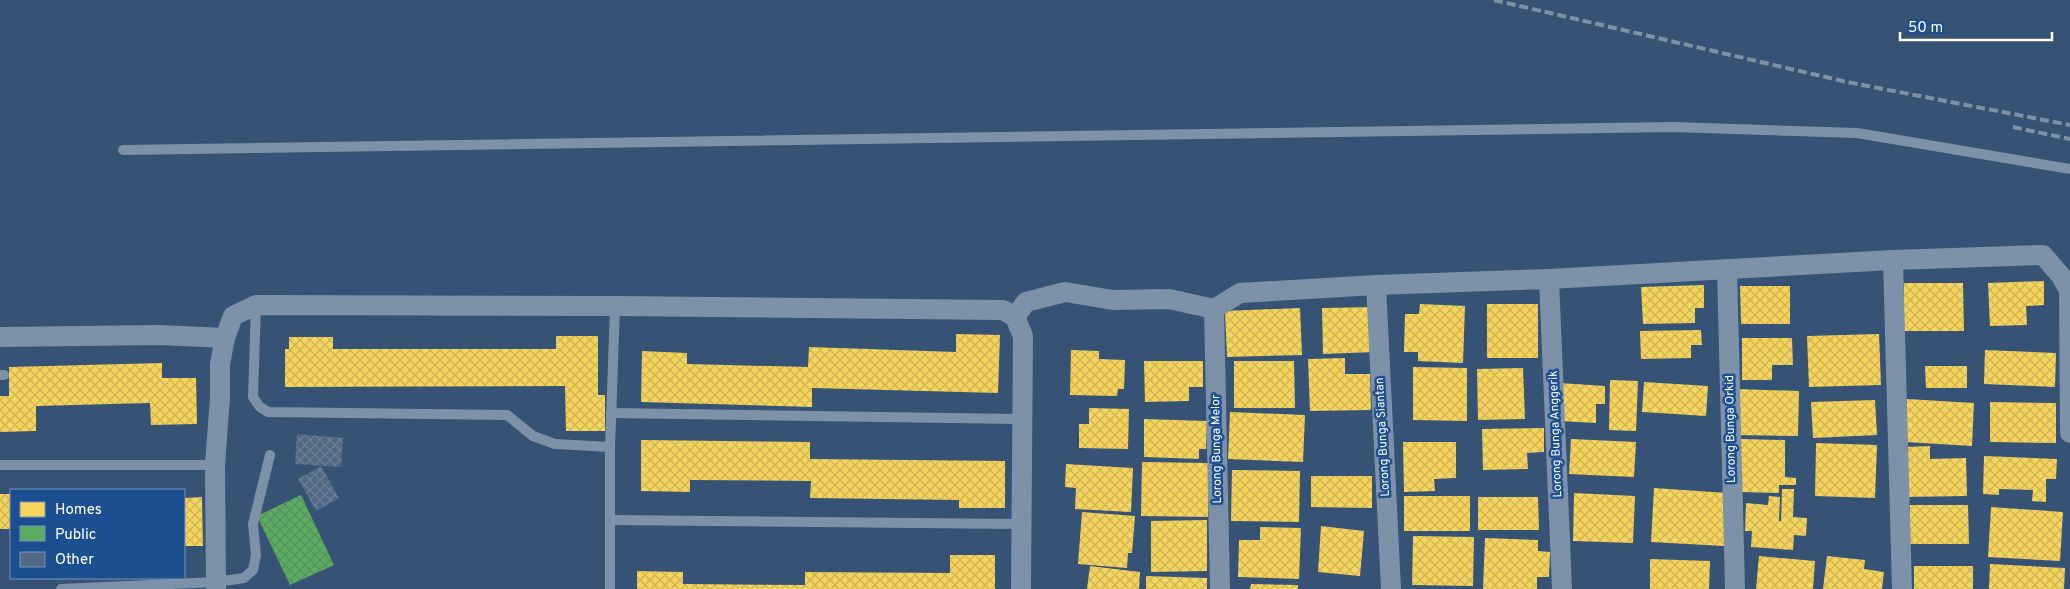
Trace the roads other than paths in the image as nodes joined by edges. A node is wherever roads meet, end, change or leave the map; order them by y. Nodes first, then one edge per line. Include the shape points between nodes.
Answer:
1 (123, 150) dead end
2 (2070, 169) edge
3 (1893, 260) junction
4 (1727, 269) junction
5 (1550, 279) junction
6 (1376, 285) junction
7 (256, 305) junction
8 (616, 306) junction
9 (1214, 308) junction
10 (1016, 316) junction
11 (0, 337) edge
12 (225, 338) junction
13 (611, 413) junction
14 (1022, 419) junction
15 (2070, 433) edge
16 (610, 447) junction
17 (270, 455) dead end
18 (215, 464) junction
19 (0, 466) edge
20 (610, 520) junction
21 (1021, 524) junction
22 (216, 586) edge
23 (61, 589) edge
24 (610, 589) edge
25 (1021, 589) edge
26 (1220, 589) edge
27 (1391, 589) edge
28 (1562, 589) edge
29 (1735, 589) edge
30 (1902, 589) edge

1 - 2 lane via 1673,127 1857,133
3 - 4 street
3 - 15 street via 2043,255 2069,290
3 - 30 street
4 - 5 street
4 - 29 street, Lorong Bunga Orkid
5 - 6 street
5 - 28 street, Lorong Bunga Anggerik
6 - 9 street via 1240,293
6 - 27 street, Lorong Bunga Siantan
7 - 8 street
7 - 12 street via 233,316
7 - 16 lane via 253,397 268,412 507,415 533,436 555,444
8 - 10 street via 1003,310
8 - 13 lane
9 - 10 street via 1169,299 1112,300 1064,292 1026,302
9 - 26 street, Lorong Bunga Melor
10 - 14 street via 1023,336
11 - 12 street via 160,335
12 - 18 street via 220,364
13 - 14 lane
13 - 16 lane
14 - 21 street
16 - 20 lane
17 - 22 lane via 253,524 256,555 253,570 244,578
18 - 19 lane
18 - 22 street
20 - 21 lane
20 - 24 lane
21 - 25 street
22 - 23 lane

